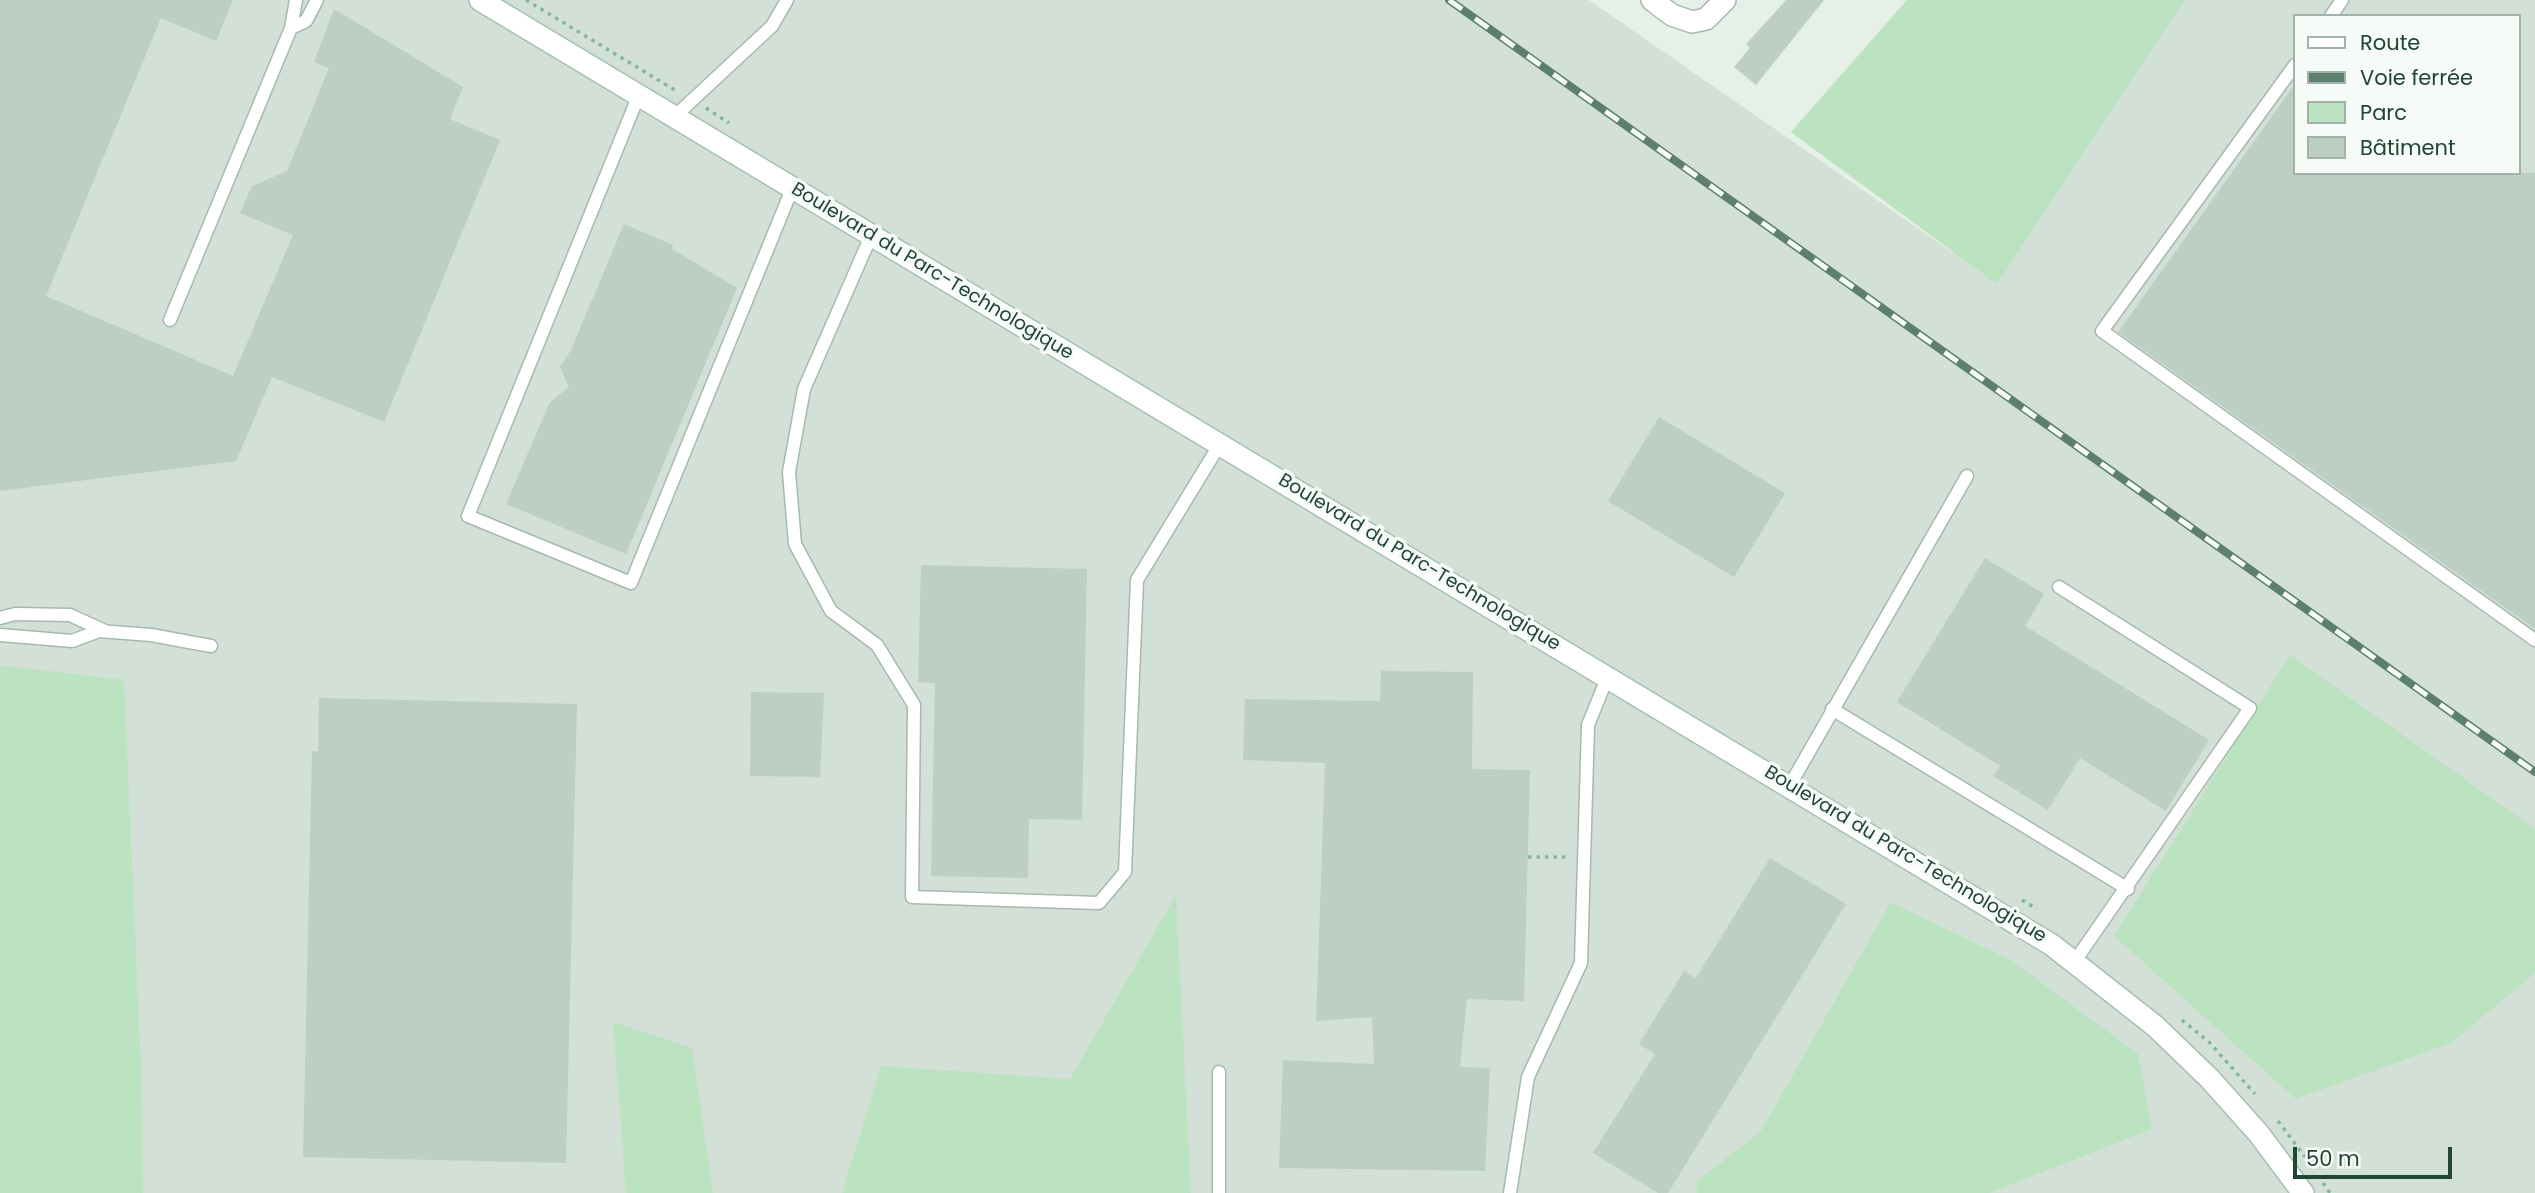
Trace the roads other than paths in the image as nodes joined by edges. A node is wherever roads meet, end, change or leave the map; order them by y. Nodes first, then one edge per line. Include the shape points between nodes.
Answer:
1 (296, 0) edge
2 (317, 0) edge
3 (480, 0) edge
4 (787, 0) edge
5 (1651, 0) edge
6 (1726, 0) edge
7 (291, 28) junction
8 (2294, 66) edge
9 (638, 97) junction
10 (673, 118) junction
11 (792, 189) junction
12 (871, 236) junction
13 (170, 320) dead end
14 (1220, 444) junction
15 (1967, 476) dead end
16 (2059, 587) dead end
17 (0, 618) edge
18 (105, 632) junction
19 (0, 635) edge
20 (2535, 640) edge
21 (211, 646) dead end
22 (1608, 676) junction
23 (1832, 709) junction
24 (1790, 785) junction
25 (2127, 889) junction
26 (2075, 961) junction
27 (1219, 1072) dead end
28 (1219, 1193) edge
29 (1510, 1193) edge
30 (2303, 1193) edge

1 - 7 lane
2 - 7 lane via 306,21
3 - 9 street, Boulevard du Parc-Technologique
4 - 10 lane via 772,26
5 - 6 street via 1692,22 1706,19
7 - 13 lane
8 - 20 lane via 2102,331
9 - 10 street, Boulevard du Parc-Technologique
9 - 11 lane via 468,516 631,583
10 - 11 street, Boulevard du Parc-Technologique
11 - 12 street, Boulevard du Parc-Technologique
12 - 14 street, Boulevard du Parc-Technologique
12 - 14 lane via 804,389 789,471 794,544 831,611 877,645 914,705 912,897 1099,903 1125,872 1137,580
14 - 22 street, Boulevard du Parc-Technologique
15 - 23 lane
16 - 25 lane via 2250,708
17 - 18 lane via 70,615
18 - 19 lane via 72,641
18 - 21 lane
22 - 24 street, Boulevard du Parc-Technologique
22 - 29 lane via 1588,725 1581,963 1528,1077
23 - 24 lane
23 - 25 lane
24 - 26 street, Boulevard du Parc-Technologique
25 - 26 lane
26 - 30 street, Boulevard du Parc-Technologique via 2155,1026 2210,1079
27 - 28 lane

